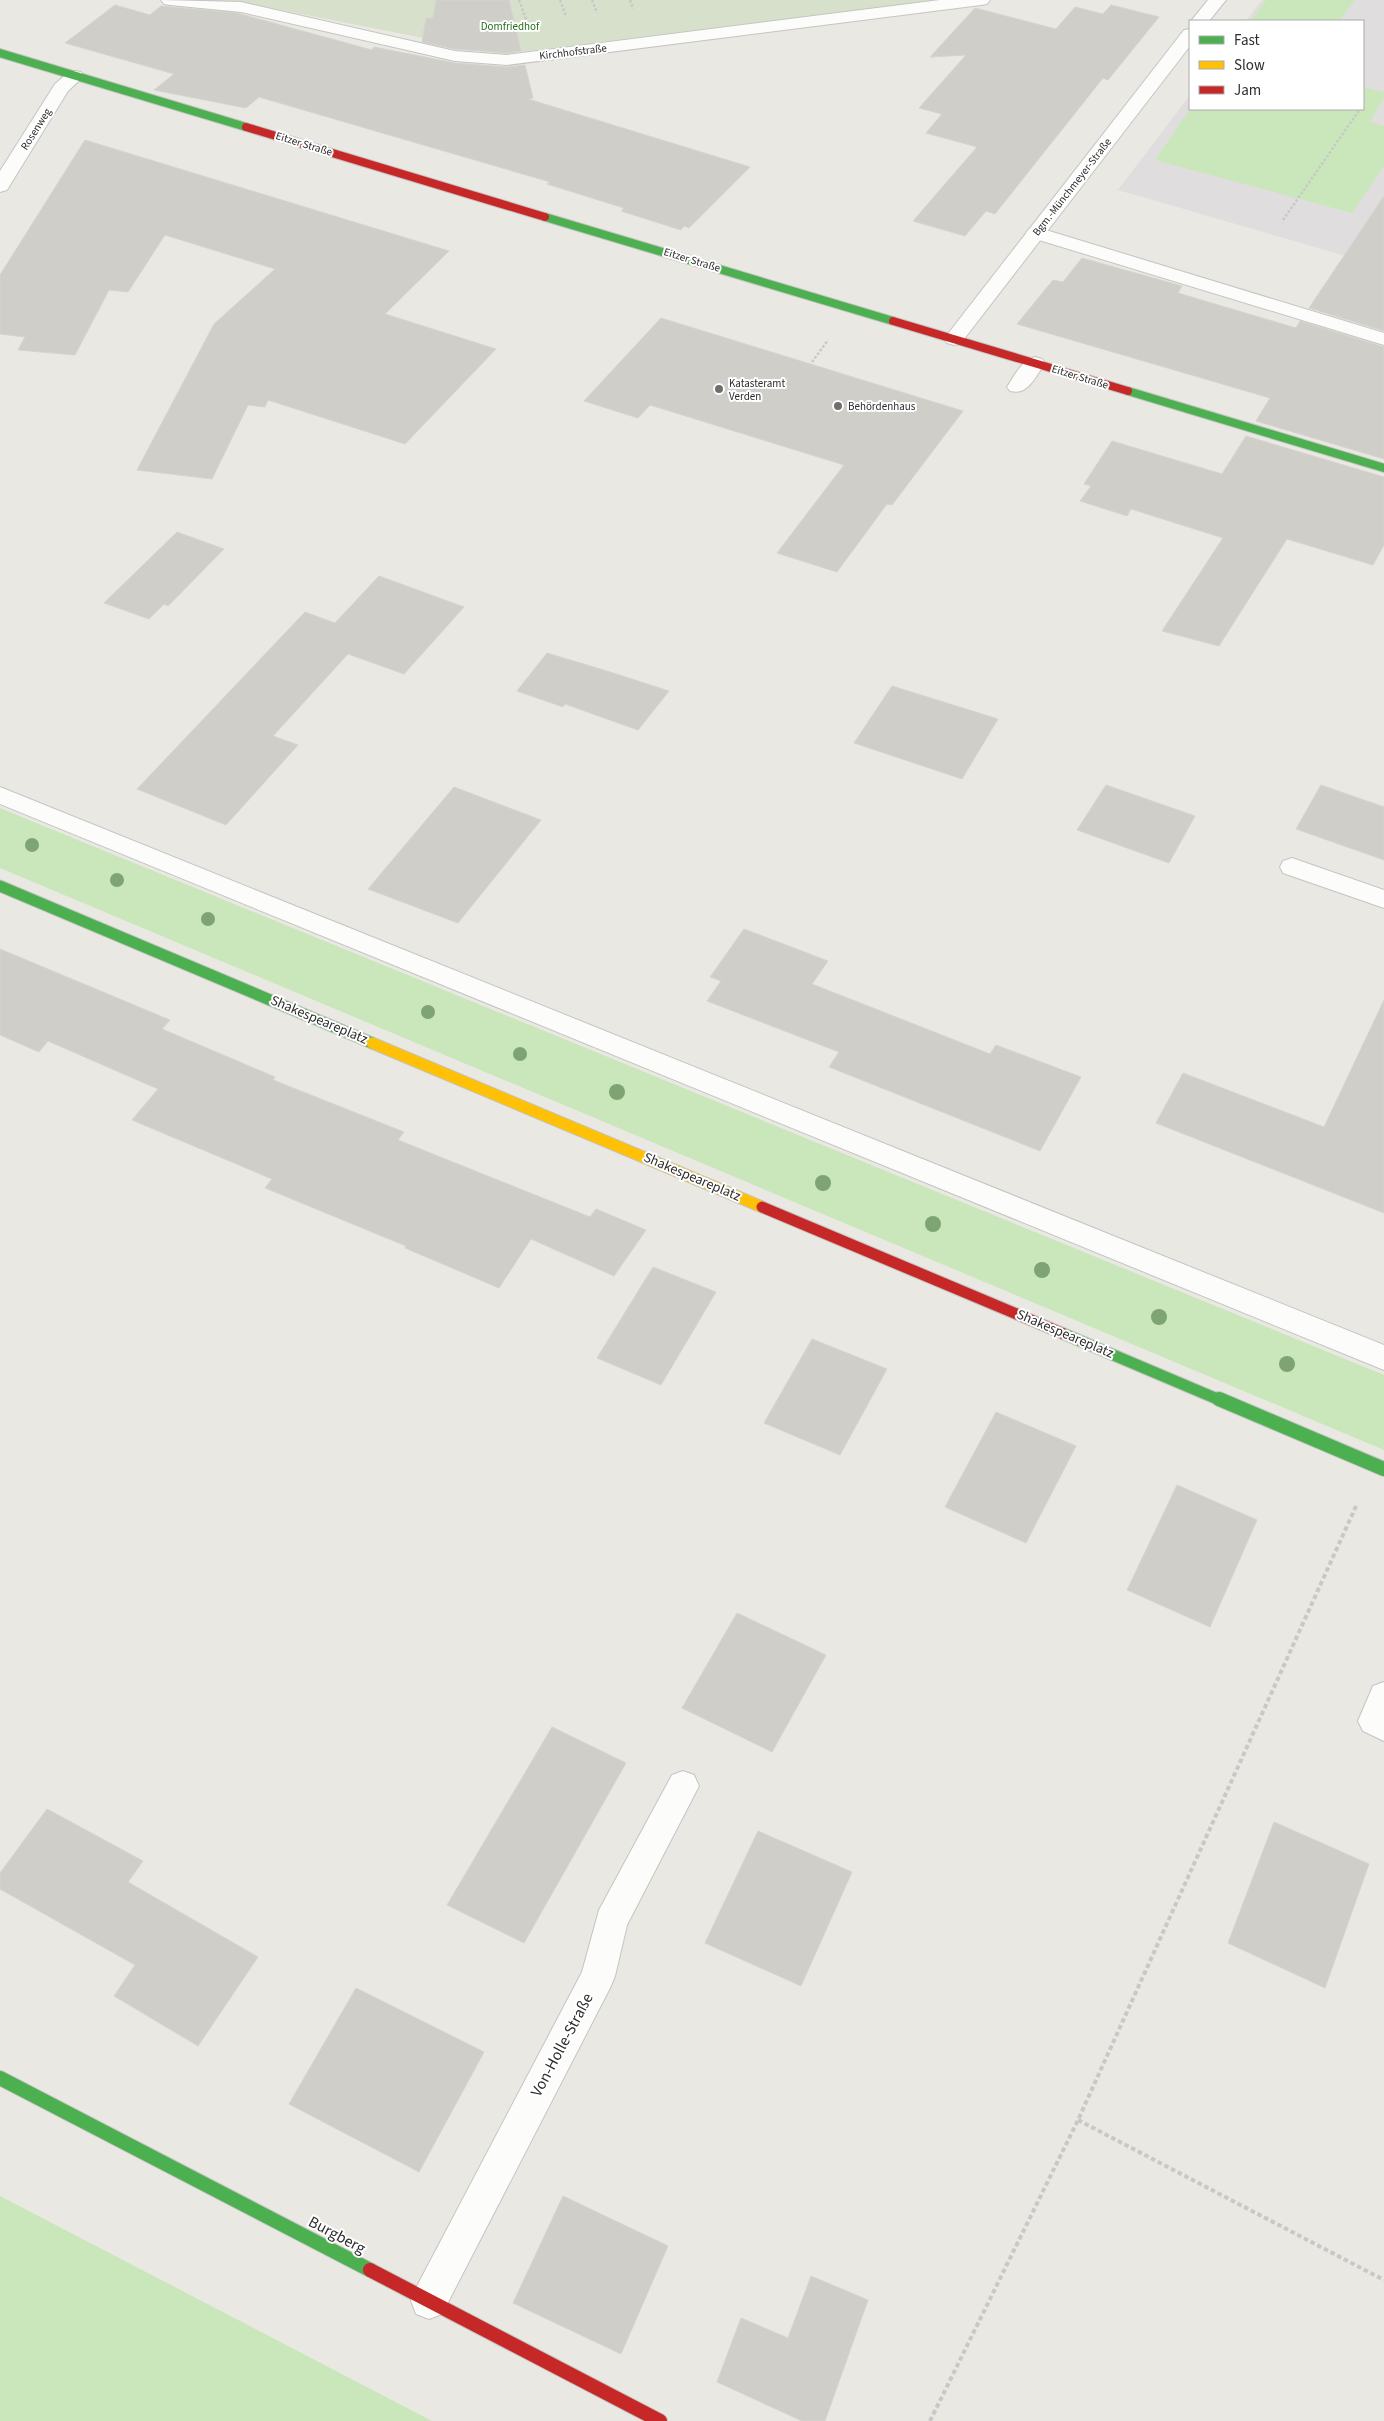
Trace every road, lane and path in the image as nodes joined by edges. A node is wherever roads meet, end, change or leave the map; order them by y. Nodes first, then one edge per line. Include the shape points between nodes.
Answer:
1 (170, 0) edge
2 (981, 0) edge
3 (1217, 0) edge
4 (1201, 20) edge
5 (1189, 35) edge
6 (0, 53) edge
7 (75, 76) junction
8 (1359, 110) edge
9 (0, 186) edge
10 (1283, 220) dead end
11 (1036, 233) junction
12 (833, 335) dead end
13 (954, 339) junction
14 (1384, 339) edge
15 (812, 362) dead end
16 (1035, 363) junction
17 (1017, 387) dead end
18 (1384, 468) edge
19 (0, 795) edge
20 (1292, 867) dead end
21 (0, 886) edge
22 (1384, 899) edge
23 (1384, 1358) edge
24 (1379, 1467) edge
25 (683, 1786) dead end
26 (0, 2078) edge
27 (1078, 2120) junction
28 (1384, 2280) edge
29 (428, 2301) junction
30 (660, 2421) edge
31 (930, 2421) edge

1 - 2 street, Kirchhofstraße via 241,7 455,56 507,60
3 - 4 street
5 - 11 street, Bgm.-Münchmeyer-Straße
6 - 7 main road, Eitzer Straße
7 - 9 street, Rosenweg via 61,88
7 - 13 main road, Eitzer Straße
8 - 10 path
11 - 13 street, Bgm.-Münchmeyer-Straße
11 - 14 street
12 - 15 path
13 - 16 main road, Eitzer Straße
16 - 17 street
16 - 18 main road, Eitzer Straße
19 - 23 street
20 - 22 street
21 - 24 main road, Shakespeareplatz
24 - 27 path
25 - 29 street, Von-Holle-Straße via 611,1921 598,1976
26 - 29 main road, Burgberg
27 - 28 path
27 - 31 path
29 - 30 main road, Burgberg

